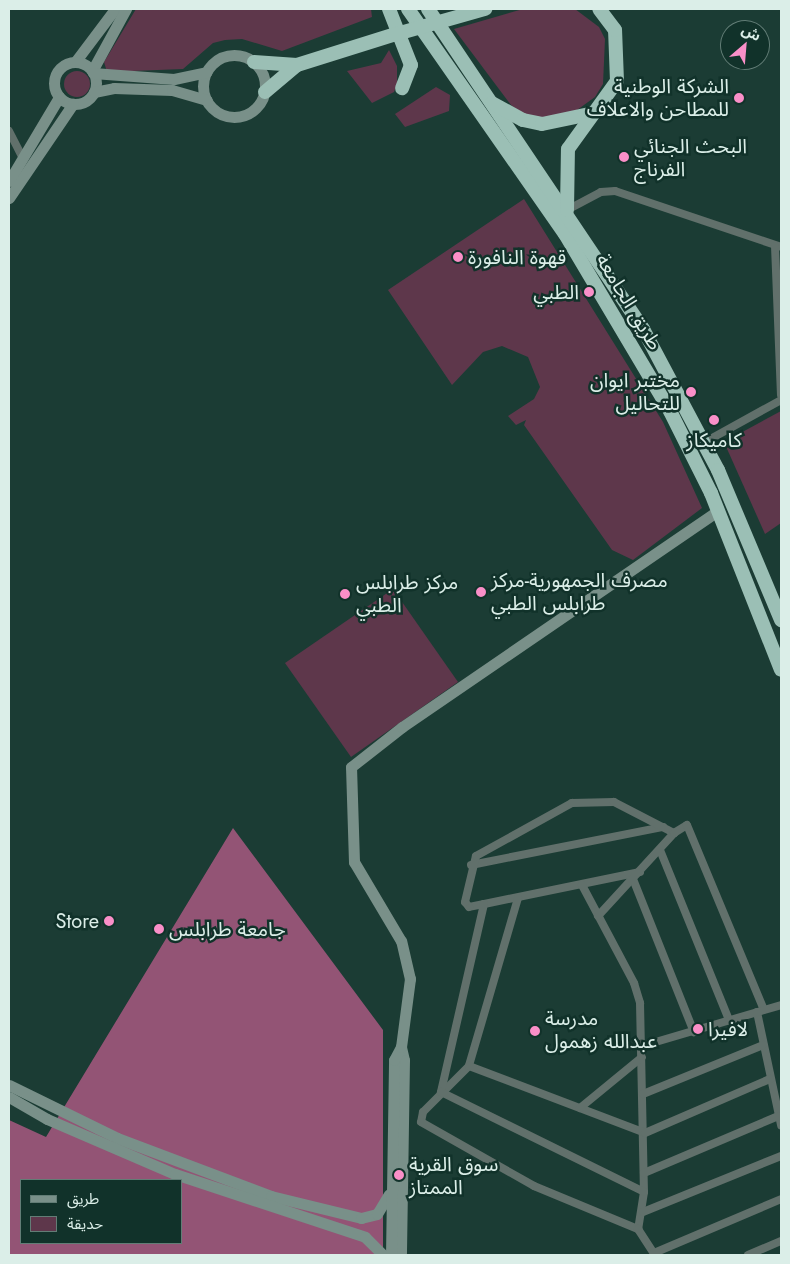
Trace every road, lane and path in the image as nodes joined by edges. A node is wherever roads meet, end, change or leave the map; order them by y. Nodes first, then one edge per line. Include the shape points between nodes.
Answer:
1 (115, 9) edge
2 (126, 9) edge
3 (389, 9) edge
4 (408, 9) edge
5 (428, 9) edge
6 (485, 9) edge
7 (599, 9) edge
8 (76, 62) junction
9 (254, 62) junction
10 (297, 65) junction
11 (92, 72) junction
12 (206, 72) junction
13 (402, 88) dead end
14 (94, 92) junction
15 (265, 92) junction
16 (59, 97) junction
17 (207, 100) junction
18 (490, 102) junction
19 (73, 104) junction
20 (597, 112) junction
21 (9, 131) edge
22 (23, 159) junction
23 (9, 181) edge
24 (9, 198) edge
25 (567, 210) junction
26 (778, 247) edge
27 (778, 334) edge
28 (781, 395) edge
29 (781, 400) edge
30 (705, 442) junction
31 (718, 511) junction
32 (780, 612) edge
33 (781, 670) edge
34 (663, 827) junction
35 (674, 833) junction
36 (660, 850) junction
37 (471, 865) junction
38 (640, 872) junction
39 (633, 879) junction
40 (582, 885) junction
41 (518, 898) junction
42 (484, 904) junction
43 (598, 916) junction
44 (781, 1005) edge
45 (760, 1011) junction
46 (729, 1020) junction
47 (694, 1032) junction
48 (764, 1044) junction
49 (642, 1046) junction
50 (401, 1047) junction
51 (642, 1057) junction
52 (469, 1066) junction
53 (770, 1079) junction
54 (9, 1085) edge
55 (441, 1092) junction
56 (643, 1094) junction
57 (9, 1097) edge
58 (580, 1108) junction
59 (50, 1114) junction
60 (778, 1116) junction
61 (781, 1126) edge
62 (645, 1133) junction
63 (781, 1156) edge
64 (644, 1173) junction
65 (392, 1180) junction
66 (644, 1192) junction
67 (781, 1199) edge
68 (308, 1212) junction
69 (334, 1212) junction
70 (643, 1212) junction
71 (331, 1226) junction
72 (638, 1229) junction
73 (781, 1241) edge
74 (654, 1254) edge
75 (383, 1255) edge
76 (391, 1255) edge
77 (401, 1255) edge
78 (748, 1255) edge

1 - 8 street
2 - 11 street
3 - 13 highway via 411,64
4 - 31 highway, طريق الجامعة via 570,242 670,411
5 - 18 highway, طريق الجامعة
6 - 10 highway, bridge
7 - 20 highway via 615,30 617,81
8 - 11 street
8 - 16 street via 56,74
9 - 10 highway
9 - 12 street via 240,55 224,56
9 - 15 street via 264,75
10 - 15 highway
11 - 12 street via 174,79
11 - 14 street
12 - 17 street
14 - 17 street via 114,88 172,90
14 - 19 street via 86,101
15 - 17 street via 258,107 243,116 218,113
16 - 19 street
16 - 22 street
18 - 20 highway via 523,120 542,124
18 - 25 highway, طريق الجامعة
19 - 24 street
20 - 25 highway via 568,149
21 - 22 street
22 - 23 street
25 - 26 street via 601,192 615,190
25 - 30 highway, طريق الجامعة via 643,329
26 - 27 street
27 - 28 street
29 - 30 street
30 - 32 highway, طريق الجامعة
31 - 33 highway, طريق الجامعة
31 - 50 street via 351,767 354,862 408,958 410,979
34 - 35 street
34 - 37 street
34 - 37 street via 614,802 584,799 476,856
35 - 36 street
35 - 45 street via 683,825 691,827
36 - 38 street
36 - 46 street
37 - 42 street via 465,902 469,907
38 - 39 street
38 - 40 street
39 - 43 street
39 - 47 street
40 - 41 street
40 - 43 street
41 - 42 street
41 - 52 street
42 - 55 street
43 - 49 street via 639,993
44 - 45 street
45 - 46 street
45 - 48 street
46 - 47 street
47 - 49 street
48 - 53 street
48 - 56 street
49 - 51 street
50 - 65 street via 394,1060
50 - 77 street
51 - 56 street
51 - 58 street
52 - 55 street
52 - 58 street
53 - 60 street
53 - 62 street
54 - 59 street
55 - 66 street
55 - 72 street via 420,1118 425,1128 534,1186
56 - 62 street
57 - 59 street
58 - 62 street
59 - 68 street
60 - 61 street
60 - 64 street
62 - 64 street
63 - 70 street
64 - 66 street
65 - 69 street via 377,1214 361,1218
65 - 76 street
66 - 70 street
67 - 74 street
68 - 69 street
68 - 71 street
69 - 71 street
70 - 72 street
71 - 75 street via 365,1237
72 - 74 street
73 - 78 street

